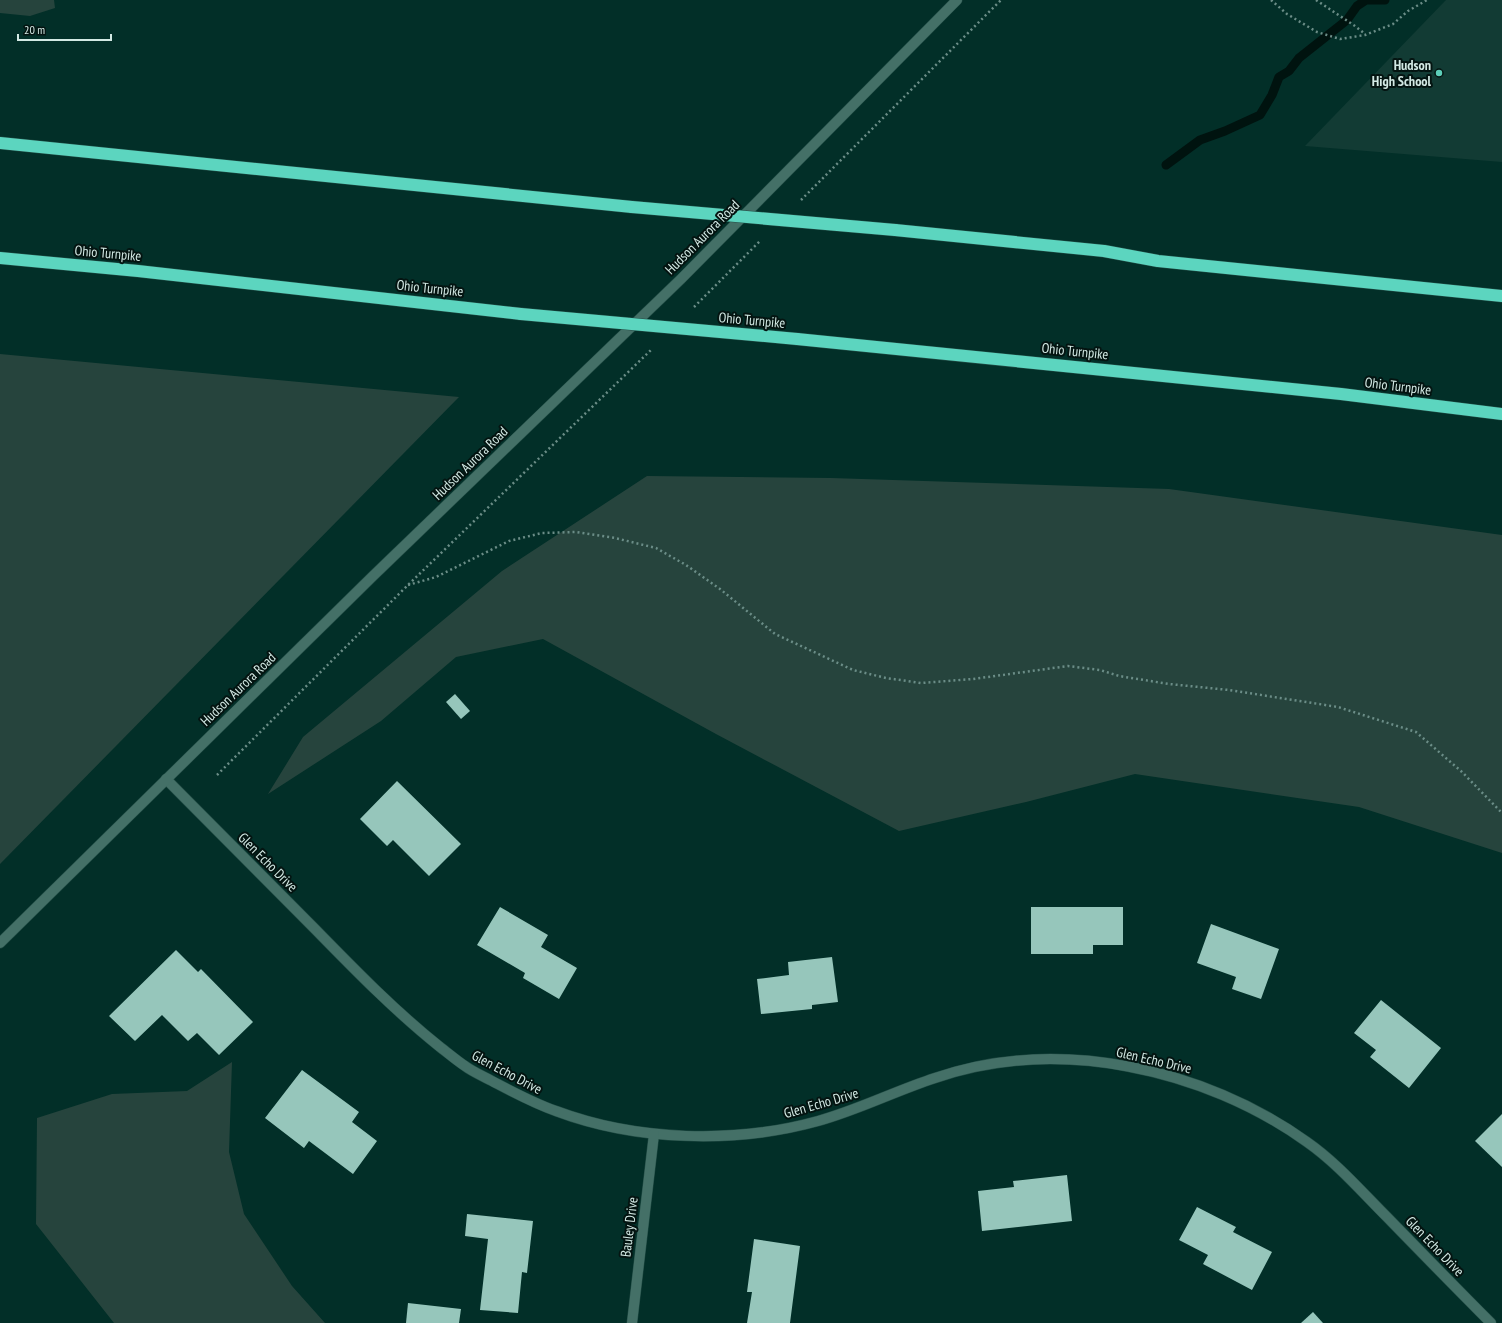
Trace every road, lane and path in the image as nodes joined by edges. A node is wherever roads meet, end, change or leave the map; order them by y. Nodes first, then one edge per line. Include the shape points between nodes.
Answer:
1 (957, 0) edge
2 (1001, 0) edge
3 (1271, 0) edge
4 (1316, 0) edge
5 (1427, 0) edge
6 (1365, 35) junction
7 (0, 143) edge
8 (796, 205) dead end
9 (763, 238) dead end
10 (0, 258) edge
11 (1502, 296) edge
12 (690, 311) dead end
13 (656, 345) dead end
14 (1502, 414) edge
15 (408, 585) junction
16 (216, 775) dead end
17 (166, 779) junction
18 (1502, 813) edge
19 (0, 943) edge
20 (654, 1134) junction
21 (632, 1323) edge
22 (1491, 1323) edge

1 - 17 street, Hudson Aurora Road via 680,279
2 - 8 path
3 - 6 path via 1287,14 1317,32 1340,39
4 - 6 path via 1356,26
5 - 6 path via 1393,24
7 - 11 highway, bridge via 632,207 1104,251 1158,261
9 - 12 path
10 - 14 highway, Ohio Turnpike, bridge via 146,271 521,314 1334,393
13 - 15 path
15 - 16 path
15 - 18 path via 436,577 510,541 536,534 576,532 615,538 656,548 720,589 775,634 853,670 921,683 974,679 1068,666 1169,684 1229,690 1338,707 1416,732 1462,772
17 - 19 street, Hudson Aurora Road
17 - 20 street, Glen Echo Drive via 367,982 413,1025 466,1067 526,1099 559,1113 607,1126
20 - 21 street, Bauley Drive
20 - 22 street, Glen Echo Drive via 720,1136 787,1128 846,1112 940,1076 1001,1062 1043,1059 1134,1067 1182,1079 1222,1094 1273,1120 1307,1142 1338,1166

